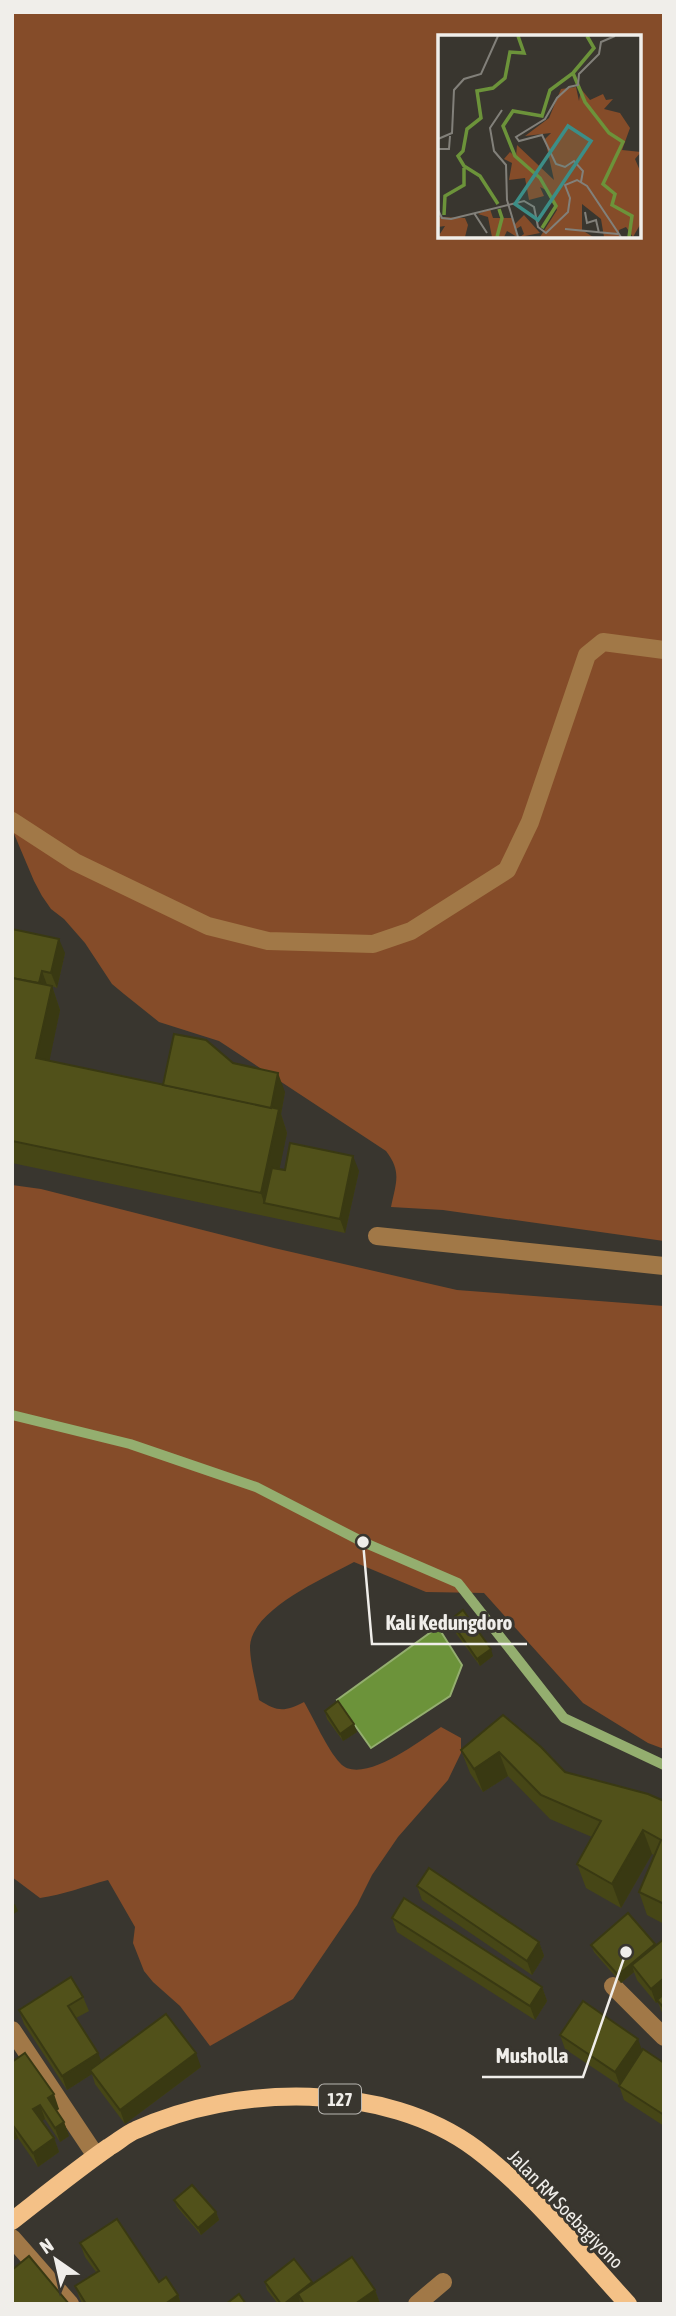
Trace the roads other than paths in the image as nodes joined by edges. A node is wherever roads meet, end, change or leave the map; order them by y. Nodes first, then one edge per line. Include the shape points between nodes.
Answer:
1 (664, 650) edge
2 (12, 821) edge
3 (377, 1236) dead end
4 (664, 1266) edge
5 (613, 1986) dead end
6 (12, 2031) edge
7 (664, 2037) edge
8 (96, 2156) junction
9 (12, 2221) edge
10 (12, 2238) edge
11 (443, 2282) dead end
12 (70, 2304) edge
13 (417, 2304) edge
14 (628, 2304) edge

1 - 2 street via 603,642 587,654 530,822 507,870 411,931 373,944 268,941 208,926 75,862
3 - 4 street
5 - 7 street
6 - 8 street
8 - 9 main road, Jalan RM Soebagiyono / 127
8 - 14 main road, Jalan RM Soebagiyono / 127 via 134,2131 184,2112 240,2101 322,2096 373,2105 425,2120 474,2148 524,2192
10 - 12 street
11 - 13 street

